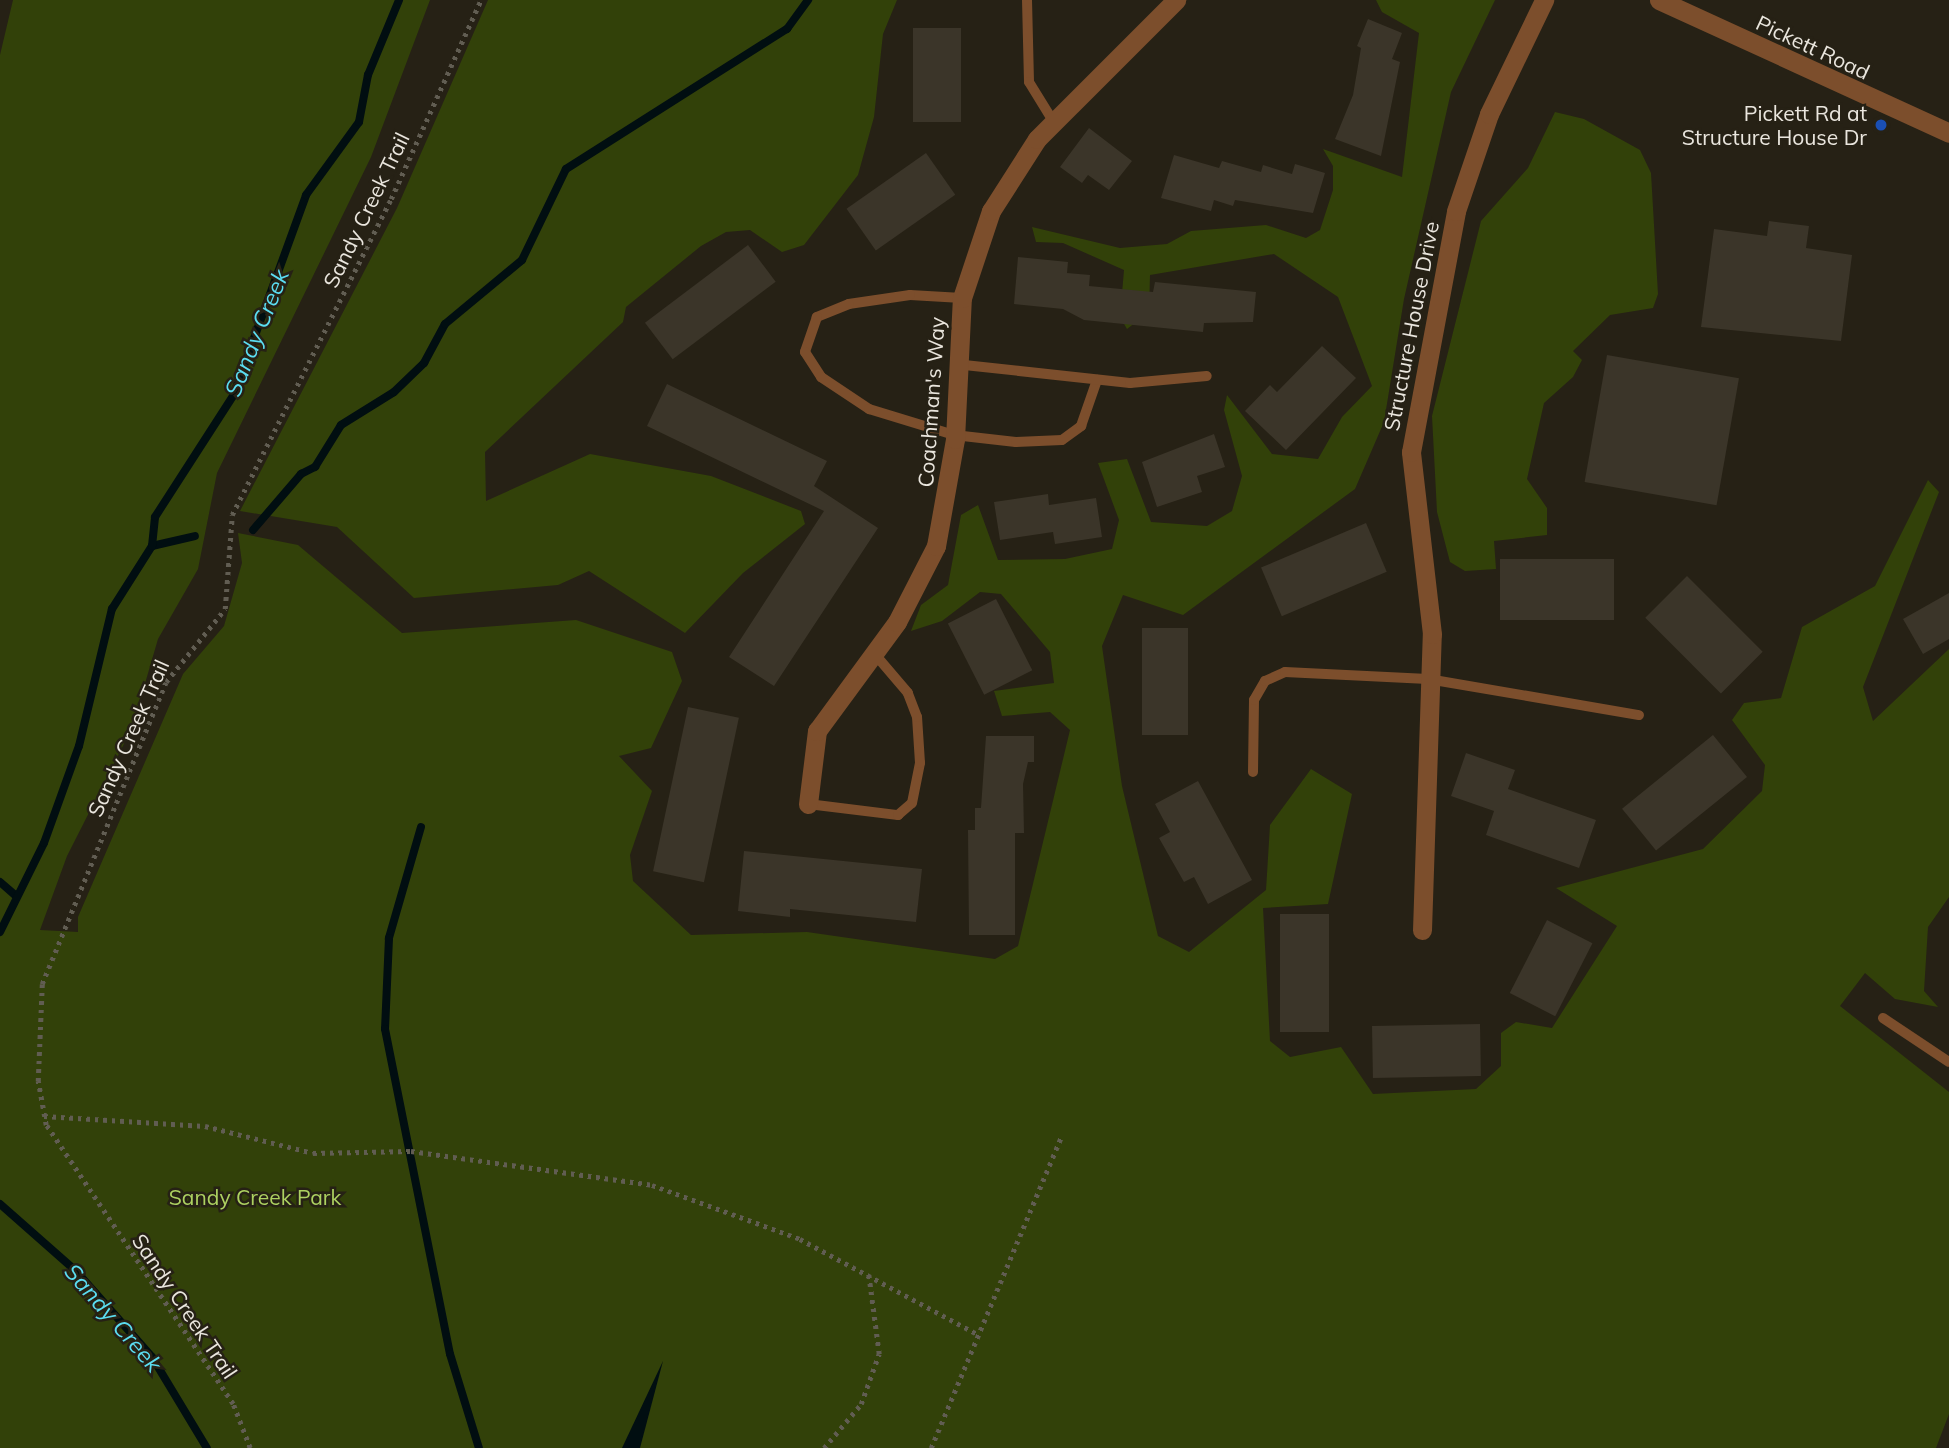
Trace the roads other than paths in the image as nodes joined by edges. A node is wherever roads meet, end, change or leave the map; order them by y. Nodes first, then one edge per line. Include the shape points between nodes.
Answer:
1 (1027, 0) edge
2 (1176, 0) edge
3 (1544, 0) edge
4 (1659, 0) edge
5 (1053, 121) junction
6 (1949, 133) edge
7 (962, 298) junction
8 (955, 364) junction
9 (1207, 376) dead end
10 (1097, 380) junction
11 (954, 435) junction
12 (874, 652) junction
13 (1428, 679) junction
14 (1639, 715) dead end
15 (1252, 772) dead end
16 (808, 804) joint
17 (1422, 930) dead end
18 (1883, 1018) dead end
19 (1949, 1062) edge

1 - 5 lane via 1029,82
2 - 5 street, Coachman's Way via 1124,58
3 - 13 street, Structure House Drive via 1468,171 1424,364 1411,452 1432,634
4 - 6 street, Pickett Road
5 - 7 street, Coachman's Way via 1013,170 991,211
7 - 8 street, Coachman's Way
7 - 11 lane via 910,295 849,304 817,317 805,352 821,377 869,409
8 - 10 lane
8 - 11 street, Coachman's Way
9 - 10 lane
10 - 11 lane via 1081,426 1062,440
11 - 12 street, Coachman's Way via 936,546
12 - 16 street, Coachman's Way via 817,731
12 - 16 lane via 908,693 917,717 920,763 912,803 898,815
13 - 14 lane
13 - 15 lane via 1285,672 1265,681 1254,700
13 - 17 street, Structure House Drive
18 - 19 lane

